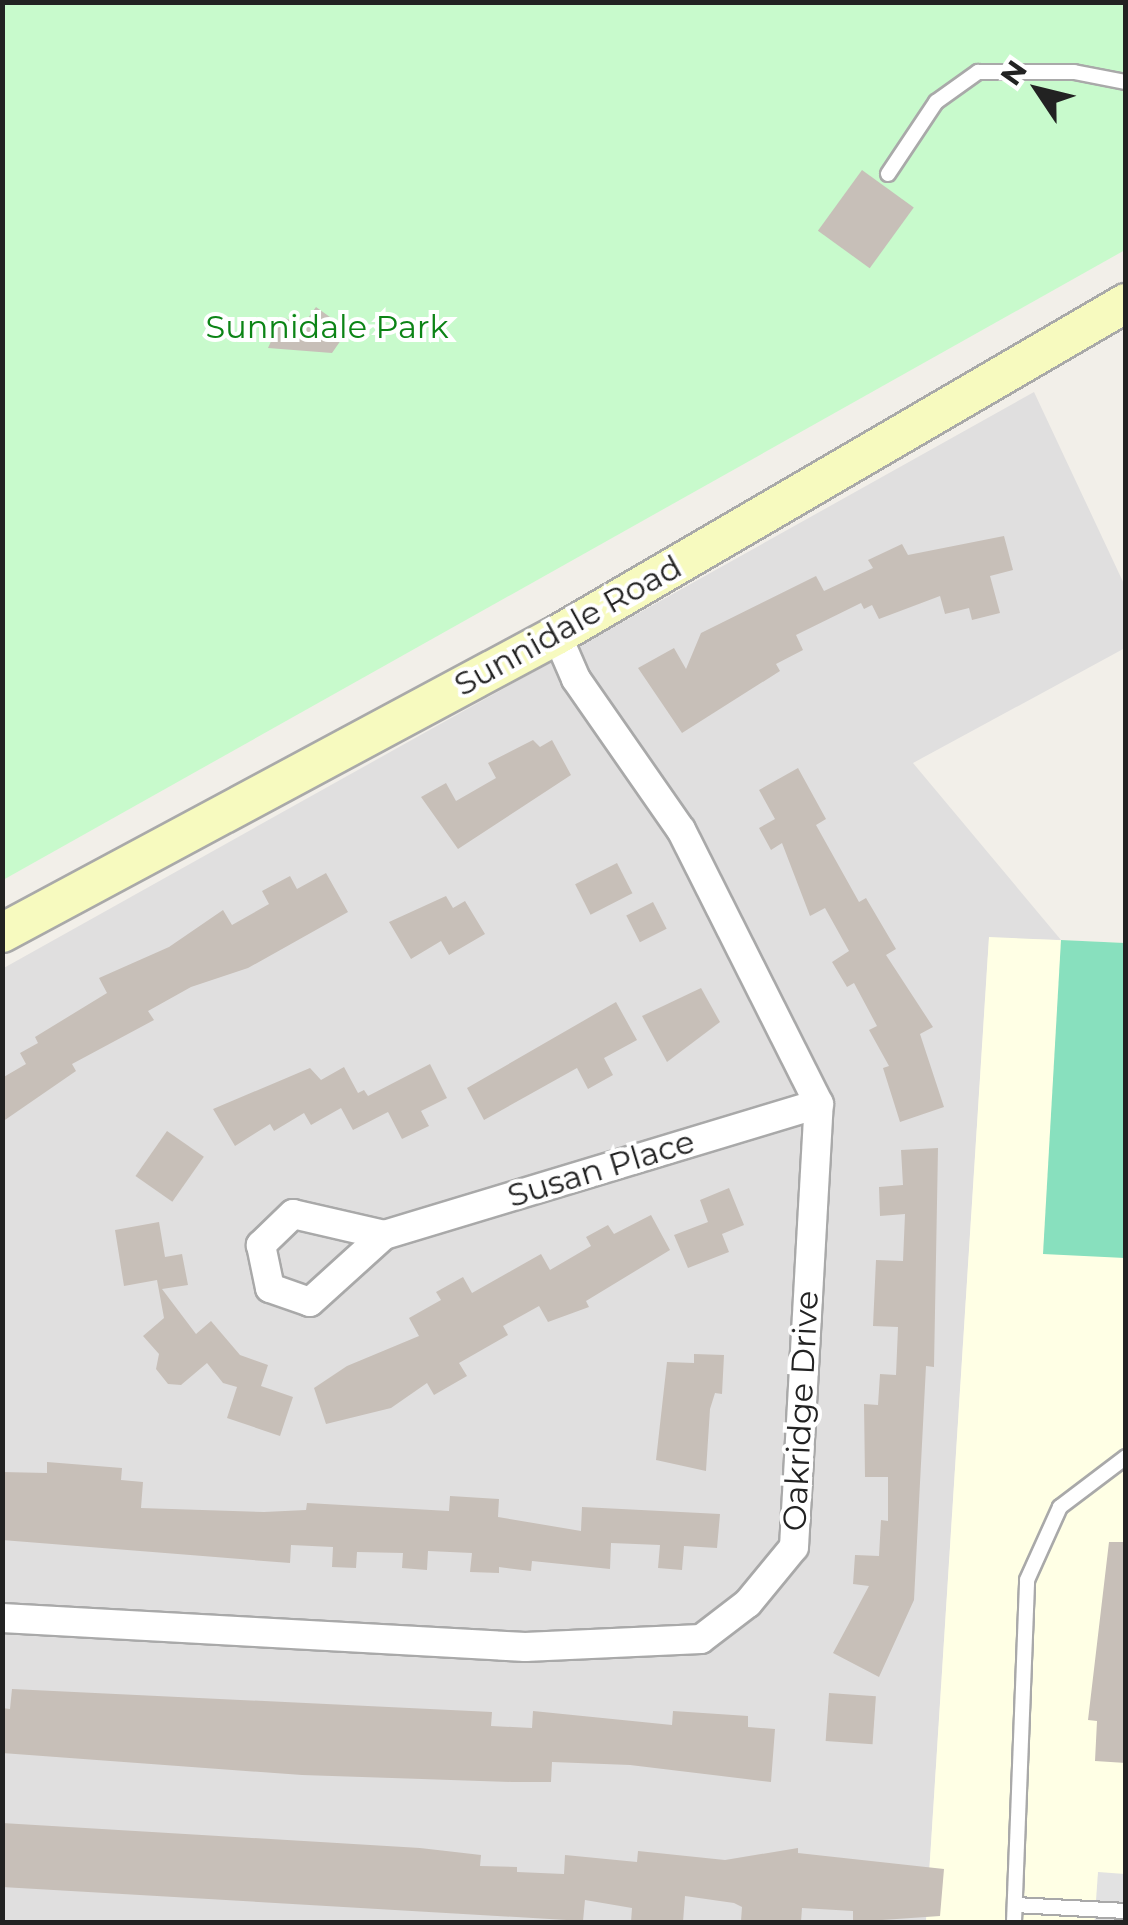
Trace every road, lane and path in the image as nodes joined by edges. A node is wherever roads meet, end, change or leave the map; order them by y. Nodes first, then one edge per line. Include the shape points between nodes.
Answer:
1 (1126, 82) edge
2 (888, 174) dead end
3 (1126, 303) edge
4 (558, 635) junction
5 (2, 933) edge
6 (819, 1104) junction
7 (384, 1235) dead end
8 (1126, 1458) edge
9 (2, 1618) edge
10 (1014, 1906) junction
11 (1126, 1911) edge
12 (1014, 1922) edge

1 - 2 lane via 1074,72 978,72 936,102
3 - 4 main road, Sunnidale Road
4 - 5 main road, Sunnidale Road
4 - 6 street, Oakridge Drive via 576,678 682,830
6 - 7 street, Susan Place
6 - 9 street, Oakridge Drive via 794,1546 748,1603 701,1640 525,1648
8 - 10 lane via 1060,1506 1027,1580
10 - 11 lane
10 - 12 lane

